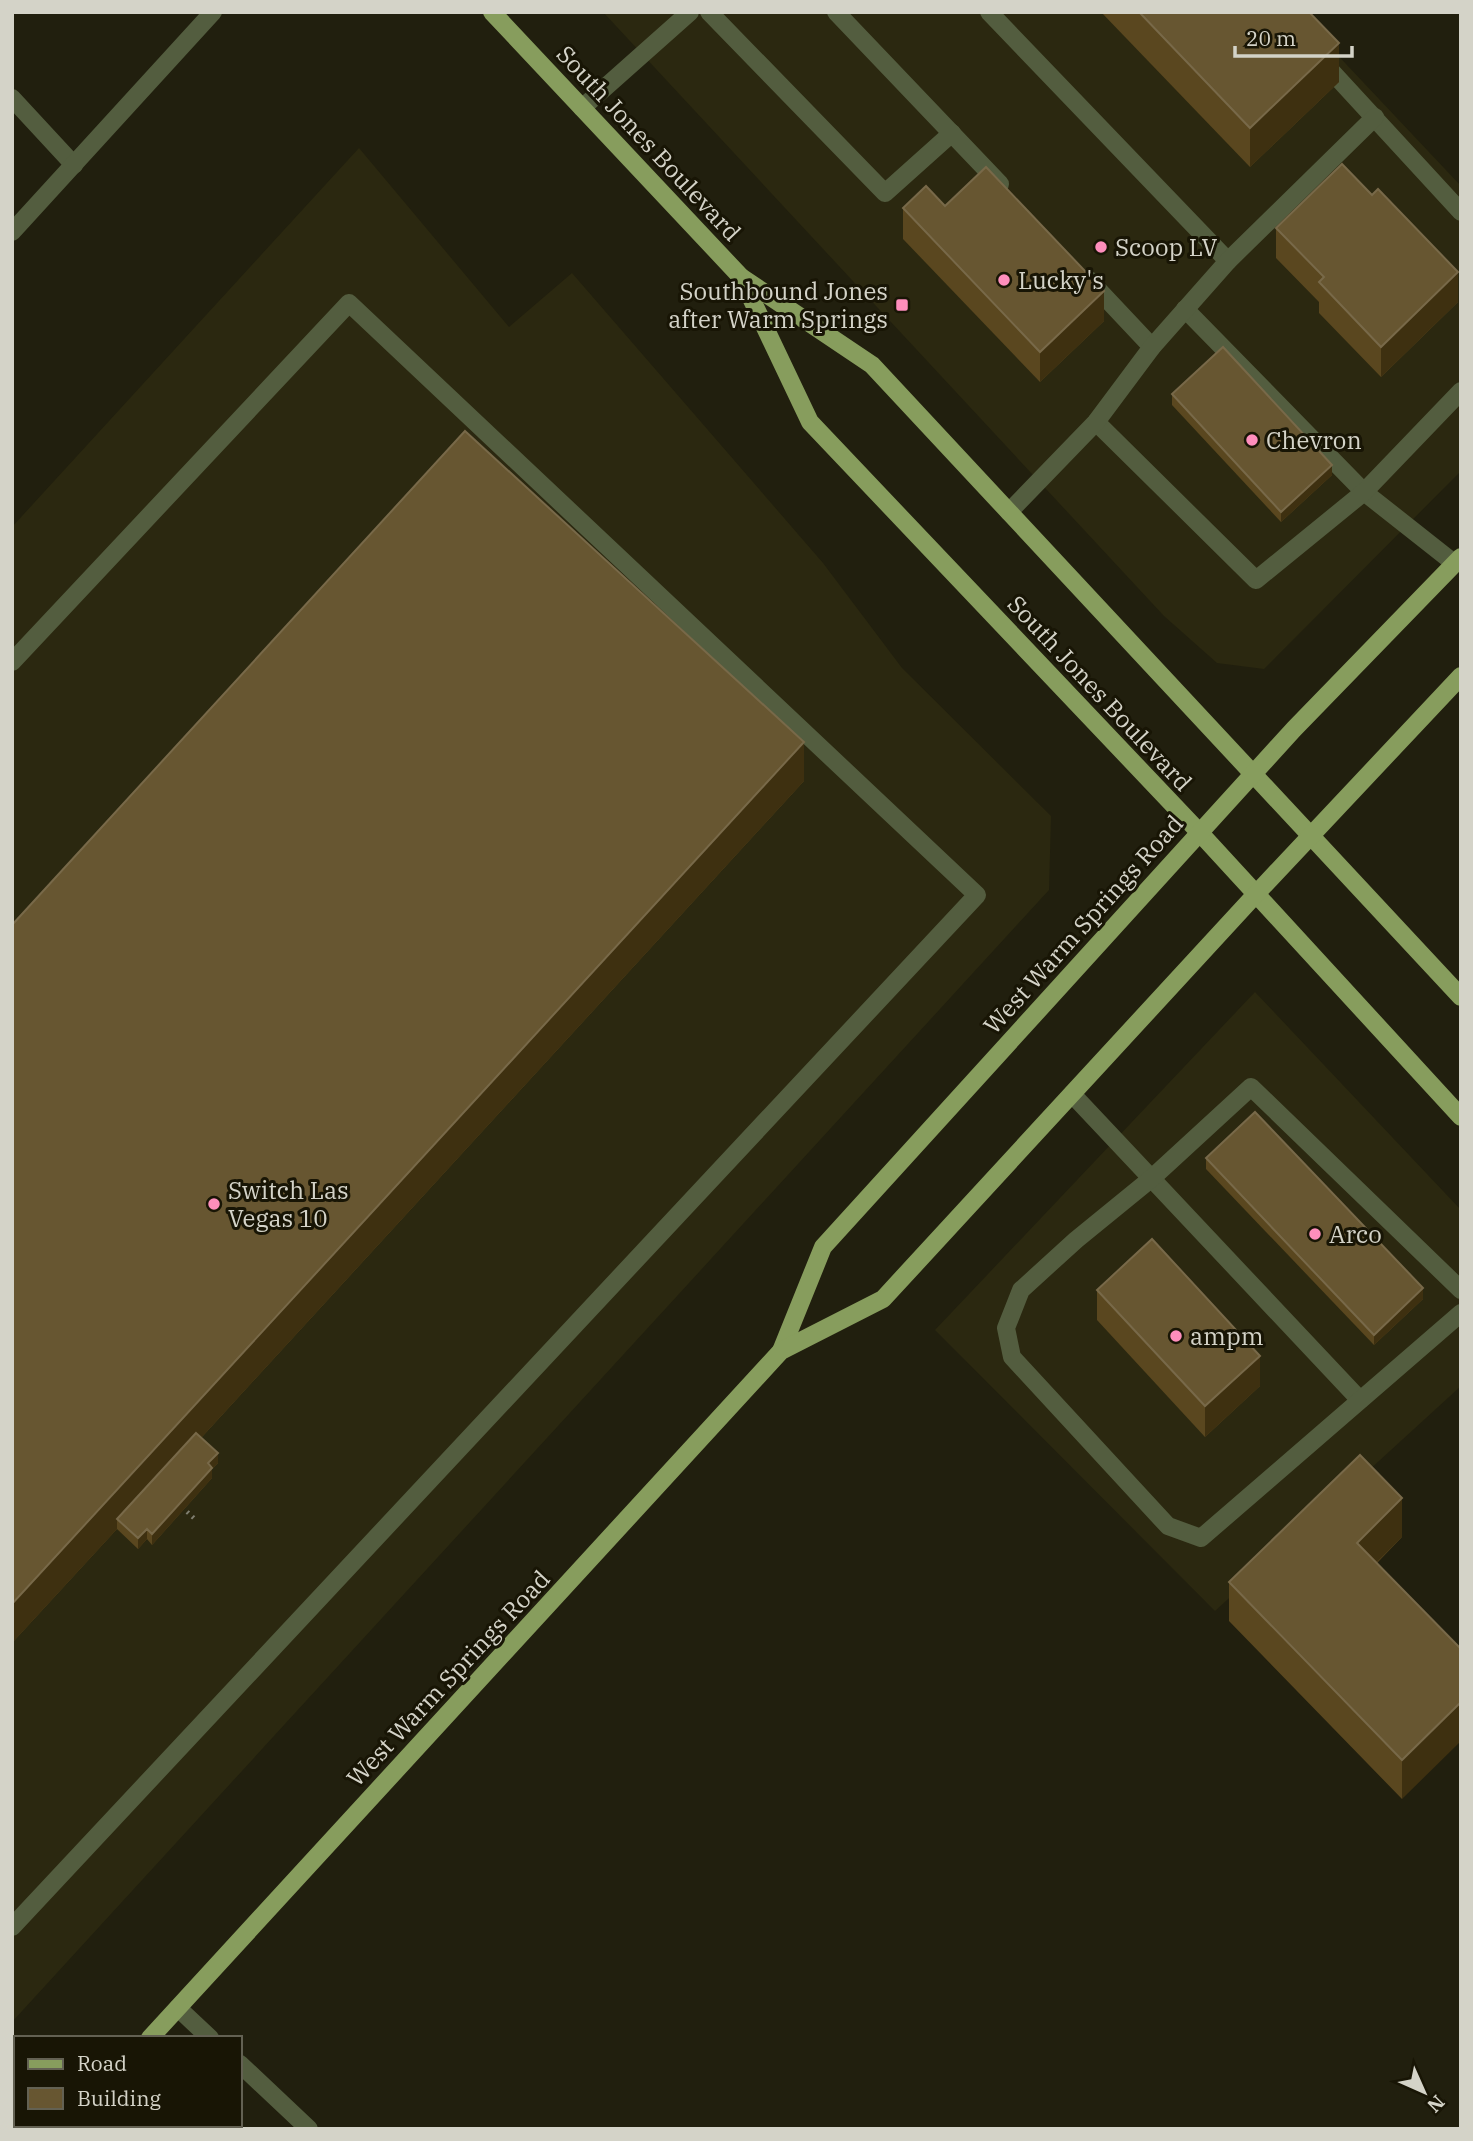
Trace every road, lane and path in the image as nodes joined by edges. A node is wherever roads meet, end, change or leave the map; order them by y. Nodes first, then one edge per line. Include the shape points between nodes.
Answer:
1 (213, 12) edge
2 (492, 12) edge
3 (690, 12) edge
4 (709, 12) edge
5 (836, 12) edge
6 (989, 12) edge
7 (1312, 50) edge
8 (12, 98) edge
9 (582, 108) junction
10 (1375, 117) junction
11 (952, 133) junction
12 (74, 164) junction
13 (1016, 202) edge
14 (1461, 212) edge
15 (12, 232) edge
16 (1228, 261) junction
17 (1079, 270) edge
18 (741, 277) junction
19 (1185, 309) junction
20 (1152, 347) junction
21 (1461, 391) edge
22 (1097, 422) junction
23 (1364, 492) junction
24 (1009, 512) junction
25 (1458, 560) edge
26 (12, 662) edge
27 (1461, 676) edge
28 (1253, 774) junction
29 (1200, 833) junction
30 (1311, 836) junction
31 (1256, 894) junction
32 (1461, 997) edge
33 (1072, 1094) junction
34 (1461, 1117) edge
35 (1152, 1178) junction
36 (1461, 1290) edge
37 (1459, 1319) edge
38 (781, 1351) junction
39 (1360, 1400) junction
40 (177, 1503) edge
41 (197, 1521) dead end
42 (12, 1927) edge
43 (177, 2008) junction
44 (152, 2036) edge
45 (208, 2036) edge
46 (242, 2066) edge
47 (309, 2129) edge

1 - 12 street
2 - 9 main road, South Jones Boulevard
3 - 9 street
4 - 11 street via 885,193
5 - 11 street
6 - 16 street
7 - 10 street
8 - 12 street
9 - 18 main road, South Jones Boulevard
10 - 14 street
10 - 16 street
11 - 13 street
12 - 15 street
16 - 19 street
17 - 20 street
18 - 24 main road, South Jones Boulevard via 872,365
18 - 29 main road, South Jones Boulevard via 810,422
19 - 20 street
19 - 23 street
20 - 22 street
21 - 23 street
22 - 23 street via 1256,580
22 - 24 street
23 - 25 street
24 - 28 main road, South Jones Boulevard
25 - 28 main road, West Warm Springs Road
26 - 42 street via 349,303 977,895
27 - 30 main road, West Warm Springs Road
28 - 29 main road, West Warm Springs Road
28 - 30 main road, South Jones Boulevard
29 - 31 main road, South Jones Boulevard
29 - 38 main road, West Warm Springs Road via 823,1247
30 - 31 main road, West Warm Springs Road
30 - 32 main road, South Jones Boulevard
31 - 33 main road, West Warm Springs Road
31 - 34 main road, South Jones Boulevard
33 - 35 street
33 - 38 main road, West Warm Springs Road via 883,1299
35 - 36 street via 1251,1087
35 - 39 street
35 - 39 street via 1021,1290 1006,1328 1012,1357 1168,1526 1201,1538
37 - 39 street
38 - 43 main road, West Warm Springs Road
40 - 41 path
43 - 44 main road, West Warm Springs Road
43 - 45 street
46 - 47 street

